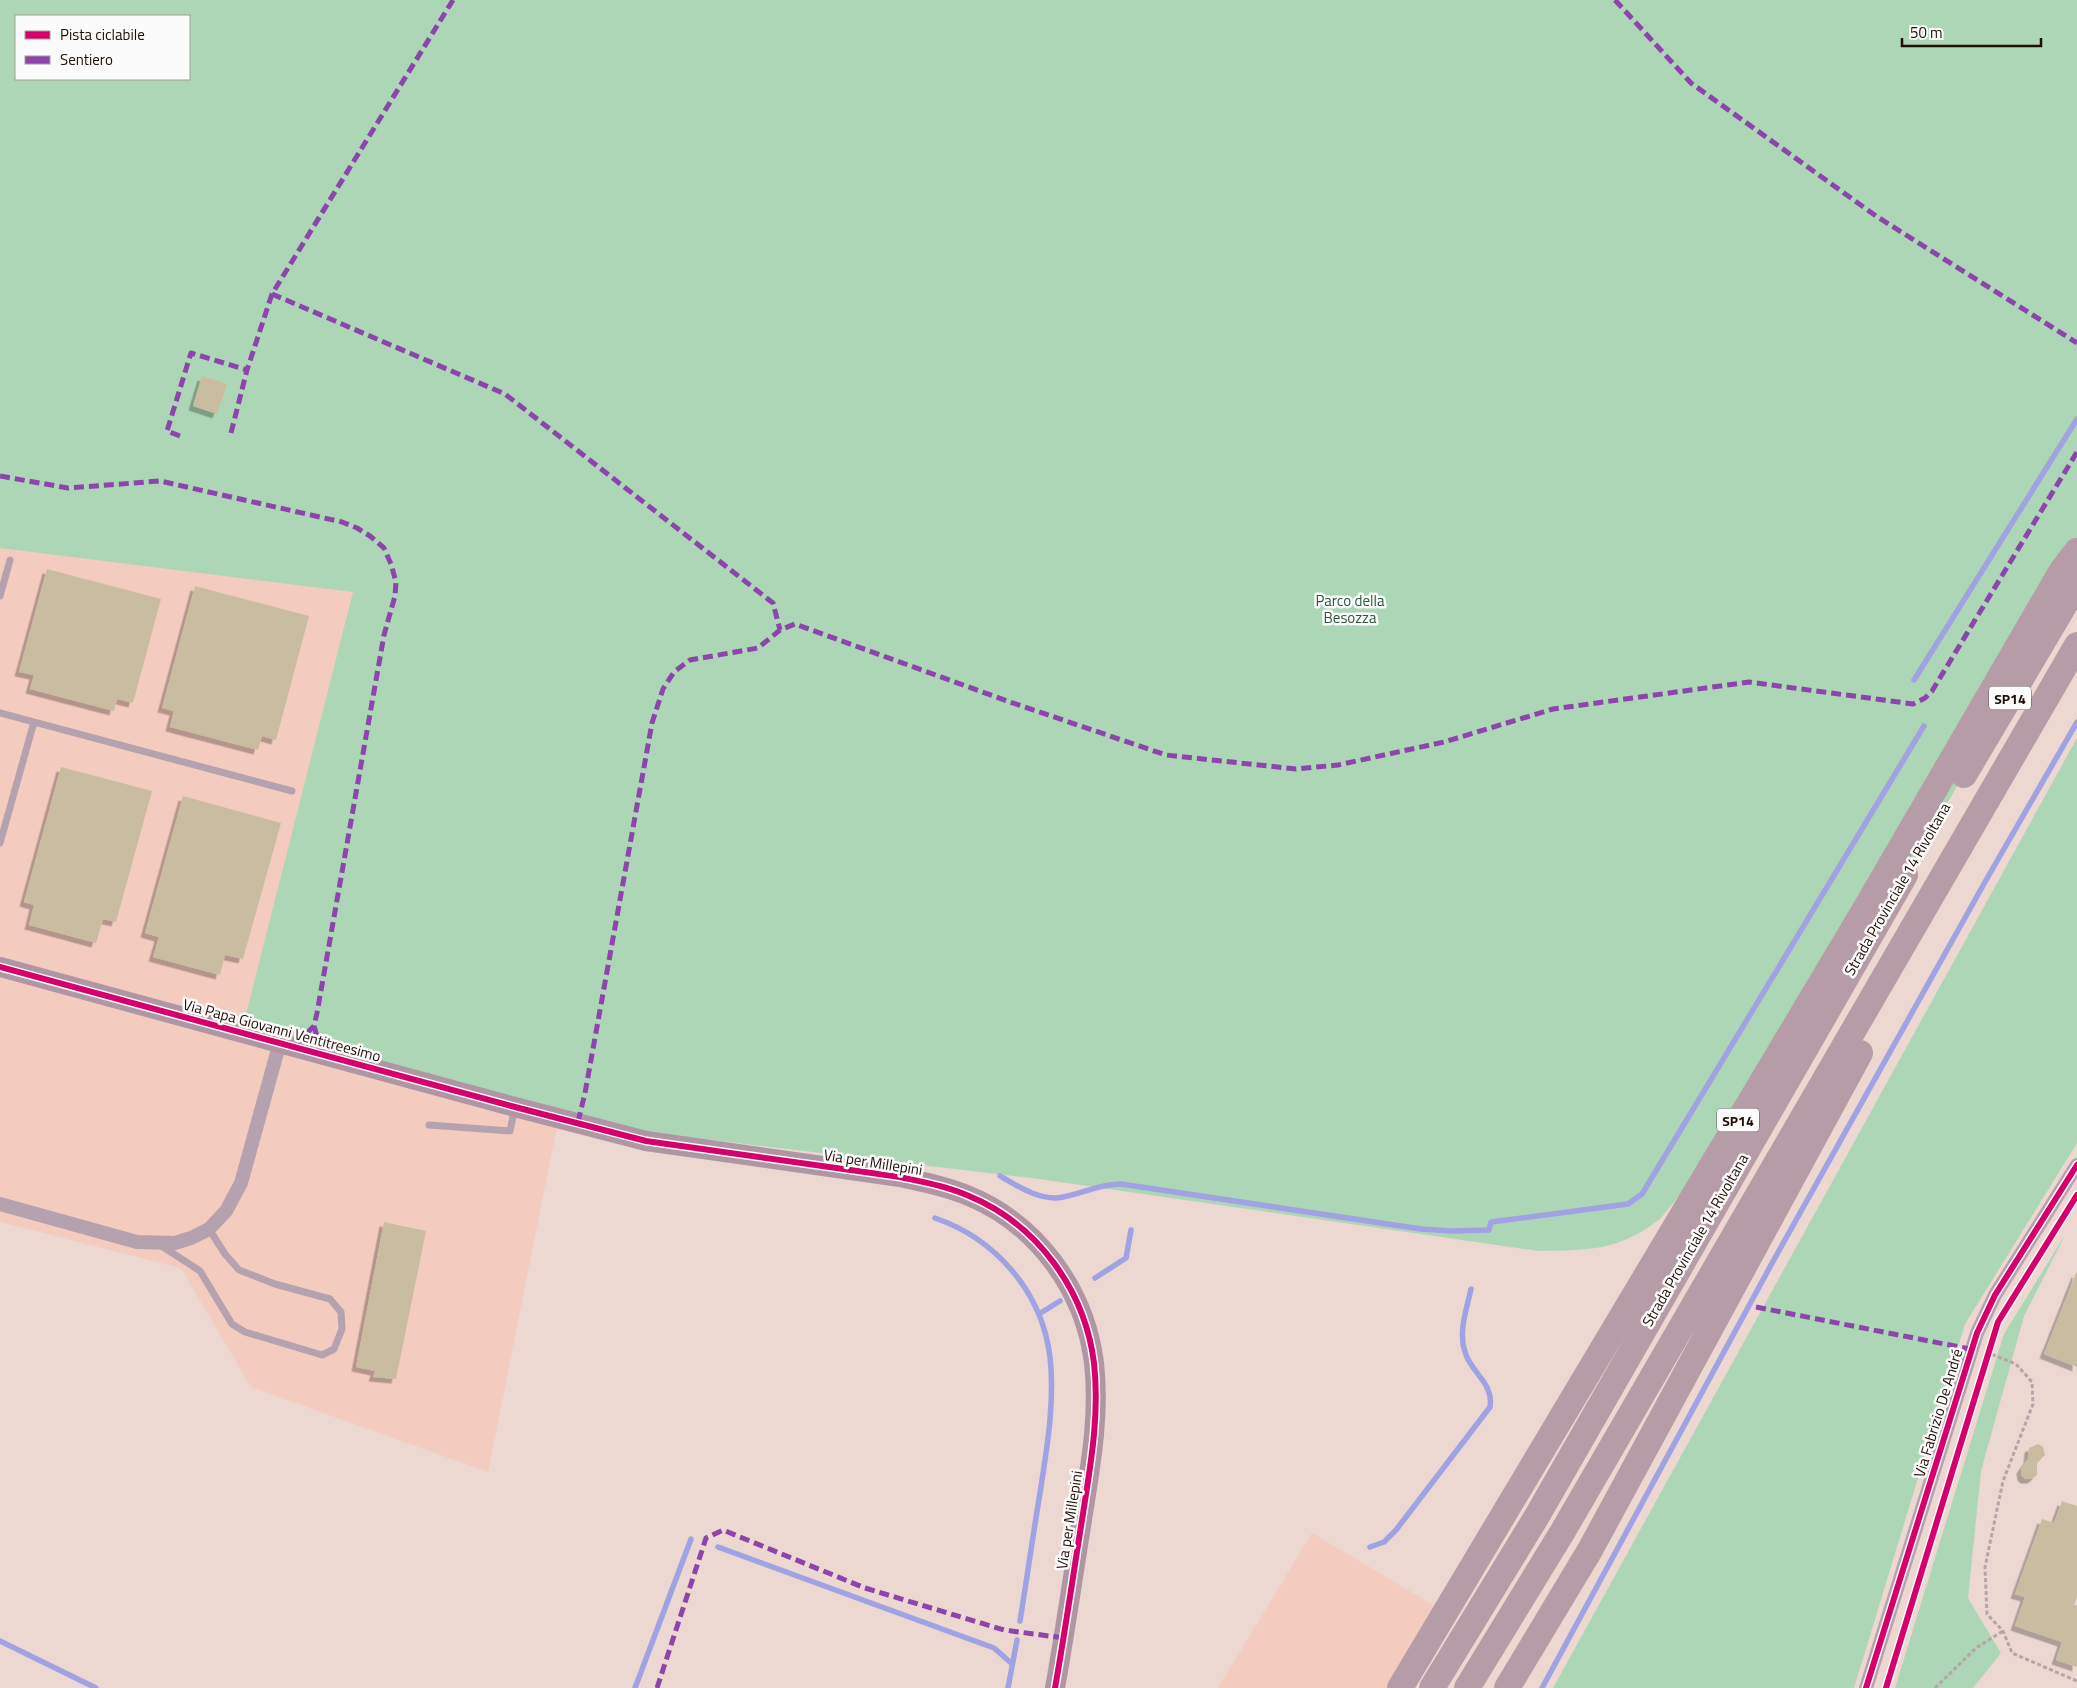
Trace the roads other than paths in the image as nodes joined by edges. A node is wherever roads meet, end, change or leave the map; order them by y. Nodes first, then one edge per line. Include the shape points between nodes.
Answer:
1 (2077, 552) edge
2 (10, 560) dead end
3 (2077, 584) edge
4 (0, 596) edge
5 (2077, 645) edge
6 (2077, 673) edge
7 (0, 713) edge
8 (34, 722) junction
9 (292, 790) dead end
10 (0, 843) edge
11 (0, 967) edge
12 (280, 1042) junction
13 (515, 1107) junction
14 (558, 1117) joint
15 (429, 1125) dead end
16 (2077, 1165) edge
17 (0, 1204) edge
18 (209, 1229) junction
19 (157, 1244) junction
20 (1055, 1688) edge
21 (1400, 1688) edge
22 (1432, 1688) edge
23 (1467, 1688) edge
24 (1507, 1688) edge
25 (1866, 1688) edge

1 - 21 highway, SP14 via 2056,581 1864,911
2 - 4 lane
3 - 22 highway, Strada Provinciale 14 Rivoltana / SP14 via 1942,811 1537,1516
5 - 23 highway, Strada Provinciale 14 Rivoltana / SP14 via 1568,1522
6 - 24 highway, SP14 via 1945,898 1590,1550
7 - 8 lane
8 - 9 lane
8 - 10 lane
11 - 12 street, Via Papa Giovanni Ventitreesimo
12 - 13 street, Via Papa Giovanni Ventitreesimo
12 - 18 street via 241,1183 226,1211
13 - 14 street, Via Papa Giovanni Ventitreesimo
13 - 15 lane via 510,1131
14 - 20 street, Via per Millepini via 646,1141 900,1177 941,1186 998,1211 1044,1251 1066,1280 1081,1313 1091,1347 1096,1383 1094,1442
16 - 25 street, Via Fabrizio De André via 1995,1295 1970,1349
17 - 19 street via 137,1242
18 - 19 street via 175,1243
18 - 19 lane via 239,1270 330,1299 341,1312 342,1329 334,1349 322,1356 246,1332 232,1324 200,1270

